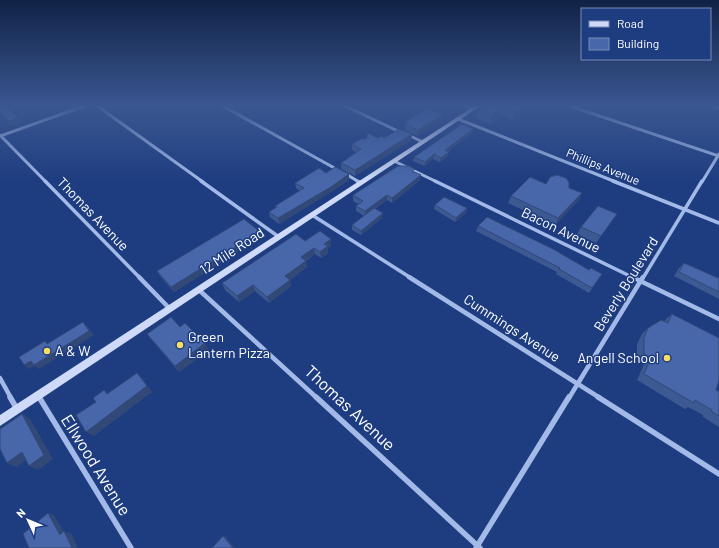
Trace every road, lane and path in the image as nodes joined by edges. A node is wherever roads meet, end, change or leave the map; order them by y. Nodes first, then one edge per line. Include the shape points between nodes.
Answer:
1 (13, 131) edge
2 (131, 131) edge
3 (266, 131) edge
4 (398, 131) edge
5 (440, 131) edge
6 (487, 131) edge
7 (645, 131) edge
8 (0, 135) edge
9 (422, 142) junction
10 (719, 155) edge
11 (394, 161) junction
12 (361, 183) junction
13 (685, 210) junction
14 (312, 215) junction
15 (719, 223) edge
16 (279, 237) junction
17 (641, 281) junction
18 (199, 290) junction
19 (170, 308) junction
20 (719, 320) edge
21 (0, 378) edge
22 (576, 384) junction
23 (38, 396) junction
24 (18, 409) junction
25 (0, 421) edge
26 (719, 474) edge
27 (478, 547) edge
28 (131, 548) edge

1 - 8 street
2 - 16 street
3 - 12 street
4 - 9 street
5 - 9 main road, 12 Mile Road
6 - 13 street, Phillips Avenue
7 - 10 street
8 - 19 street, Thomas Avenue
9 - 11 main road, 12 Mile Road
10 - 13 street, Beverly Boulevard
11 - 12 main road, 12 Mile Road
11 - 17 street, Bacon Avenue
12 - 14 main road, 12 Mile Road
13 - 15 street, Phillips Avenue
13 - 17 street, Beverly Boulevard
14 - 16 main road, 12 Mile Road
14 - 22 street, Cummings Avenue
16 - 18 main road, 12 Mile Road
17 - 20 street, Bacon Avenue
17 - 22 street, Beverly Boulevard
18 - 19 main road, 12 Mile Road
18 - 27 street, Thomas Avenue
19 - 23 main road, 12 Mile Road
21 - 24 street
22 - 26 street, Cummings Avenue
22 - 27 street, Beverly Boulevard
23 - 24 main road, 12 Mile Road
23 - 28 street, Ellwood Avenue
24 - 25 main road, 12 Mile Road

